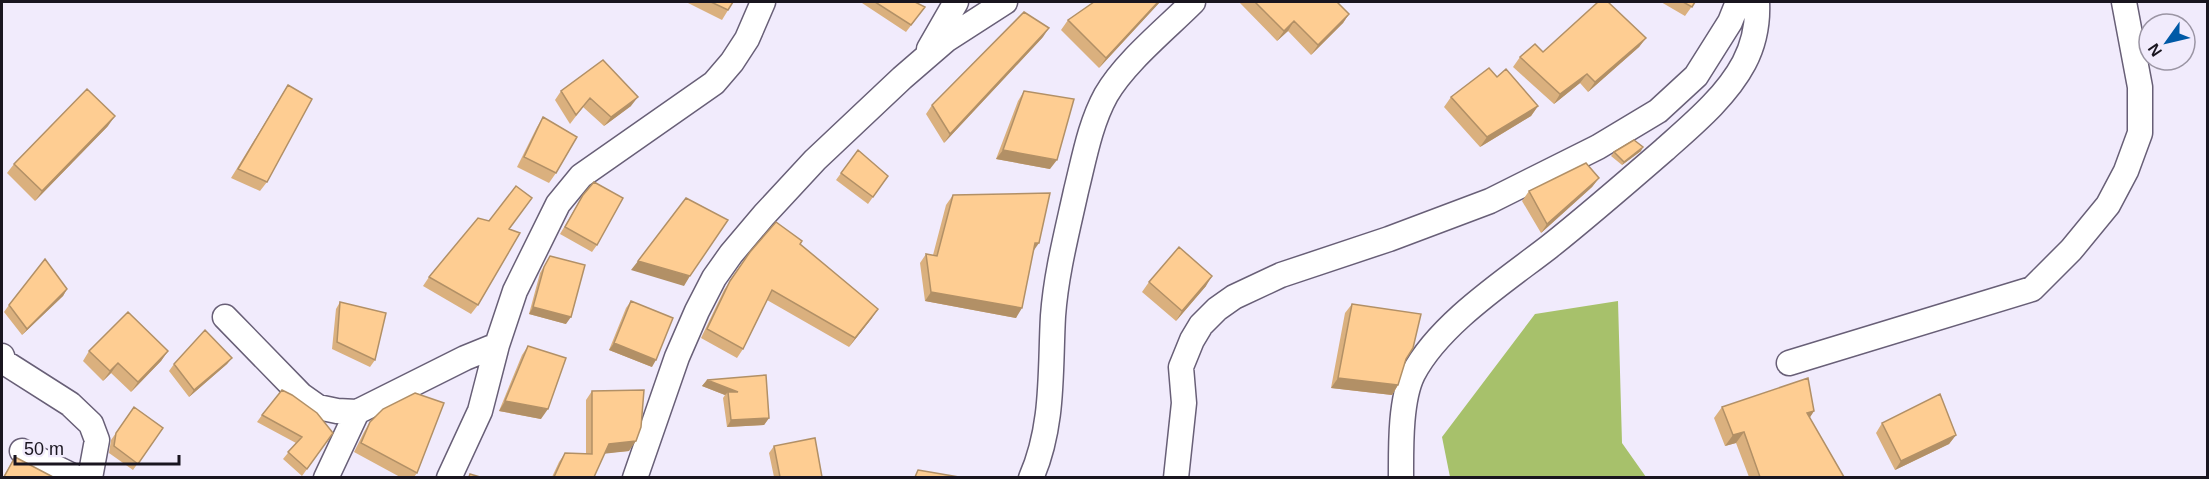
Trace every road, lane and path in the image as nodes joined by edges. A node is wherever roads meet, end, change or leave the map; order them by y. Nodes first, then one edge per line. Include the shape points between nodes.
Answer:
1 (763, 2) edge
2 (956, 2) edge
3 (1005, 2) edge
4 (1193, 2) edge
5 (1738, 2) edge
6 (1757, 2) edge
7 (2124, 2) edge
8 (923, 59) junction
9 (225, 317) dead end
10 (497, 345) junction
11 (2, 361) edge
12 (1789, 363) dead end
13 (357, 412) junction
14 (22, 451) dead end
15 (77, 477) edge
16 (90, 477) edge
17 (326, 477) edge
18 (449, 477) edge
19 (635, 477) edge
20 (1031, 477) edge
21 (1176, 477) edge
22 (1401, 477) edge

1 - 10 street via 747,39 714,83 581,176 558,204 515,291
2 - 8 street
3 - 8 street
4 - 20 street via 1122,72 1096,117 1064,243 1053,311 1049,414 1045,439
5 - 21 street via 1696,76 1658,111 1598,147 1490,201 1281,275 1217,309 1201,325 1181,367 1184,403
6 - 22 street via 1753,41 1727,87 1656,157 1503,281 1430,348 1412,375 1405,407
7 - 12 street via 2140,87 2140,133 2108,205 2072,250 2032,289
8 - 19 street via 815,160 714,278 677,357
9 - 13 street via 301,395 318,407
10 - 13 street
10 - 18 street via 480,411
11 - 16 street via 70,404 91,424 97,440
13 - 17 street
14 - 15 street

